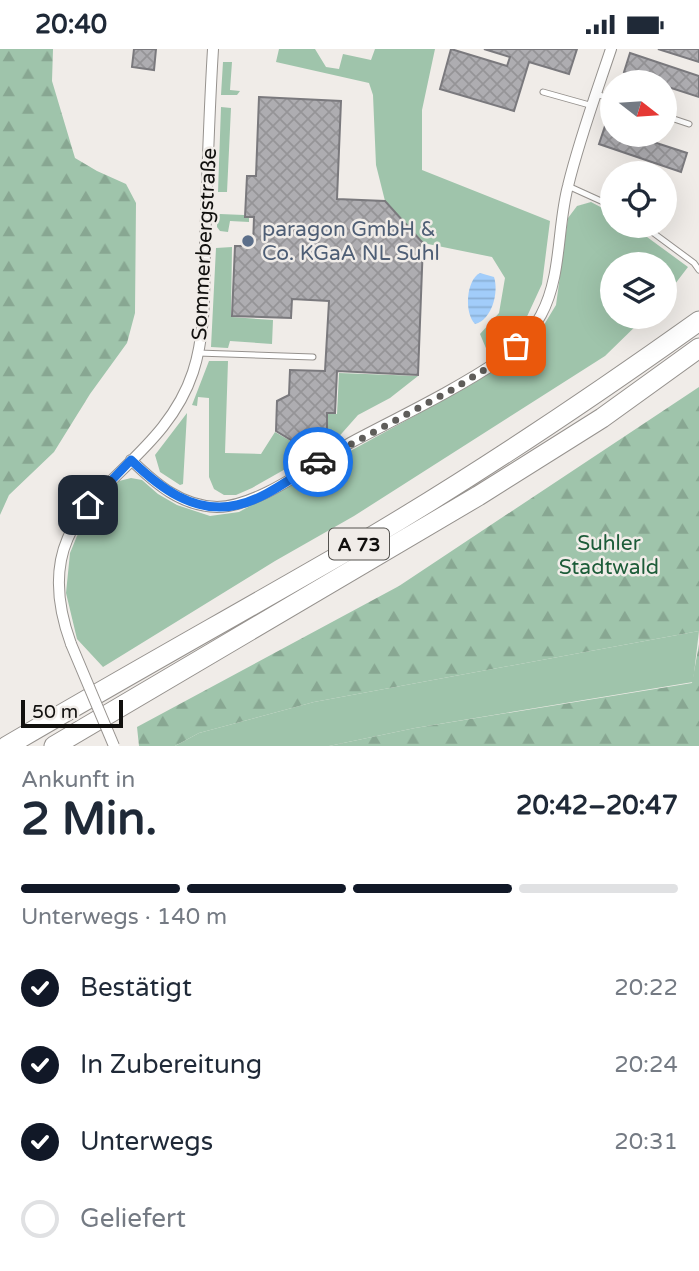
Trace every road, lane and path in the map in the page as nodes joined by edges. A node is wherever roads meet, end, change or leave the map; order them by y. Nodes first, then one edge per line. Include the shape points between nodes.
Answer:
1 (213, 49) edge
2 (611, 49) edge
3 (543, 92) dead end
4 (596, 94) junction
5 (600, 95) edge
6 (593, 106) junction
7 (677, 120) edge
8 (689, 124) dead end
9 (568, 186) junction
10 (600, 200) edge
11 (660, 238) edge
12 (699, 270) edge
13 (699, 321) edge
14 (699, 348) edge
15 (198, 353) junction
16 (313, 357) dead end
17 (131, 460) junction
18 (7, 746) edge
19 (54, 746) edge
20 (114, 746) edge

1 - 15 street, Sommerbergstraße
2 - 4 street
3 - 6 lane
4 - 5 lane
4 - 6 street
6 - 9 street
7 - 8 lane
9 - 10 lane
9 - 17 street via 550,295 528,336 505,357 255,499 236,505 216,507 176,497
11 - 12 lane
13 - 18 highway, A 73 via 591,398 445,492
14 - 19 highway, A 73 via 602,418 478,496
15 - 16 lane
15 - 17 street, Sommerbergstraße via 175,410
17 - 20 street, Sommerbergstraße, bridge via 73,527 57,585 71,644

